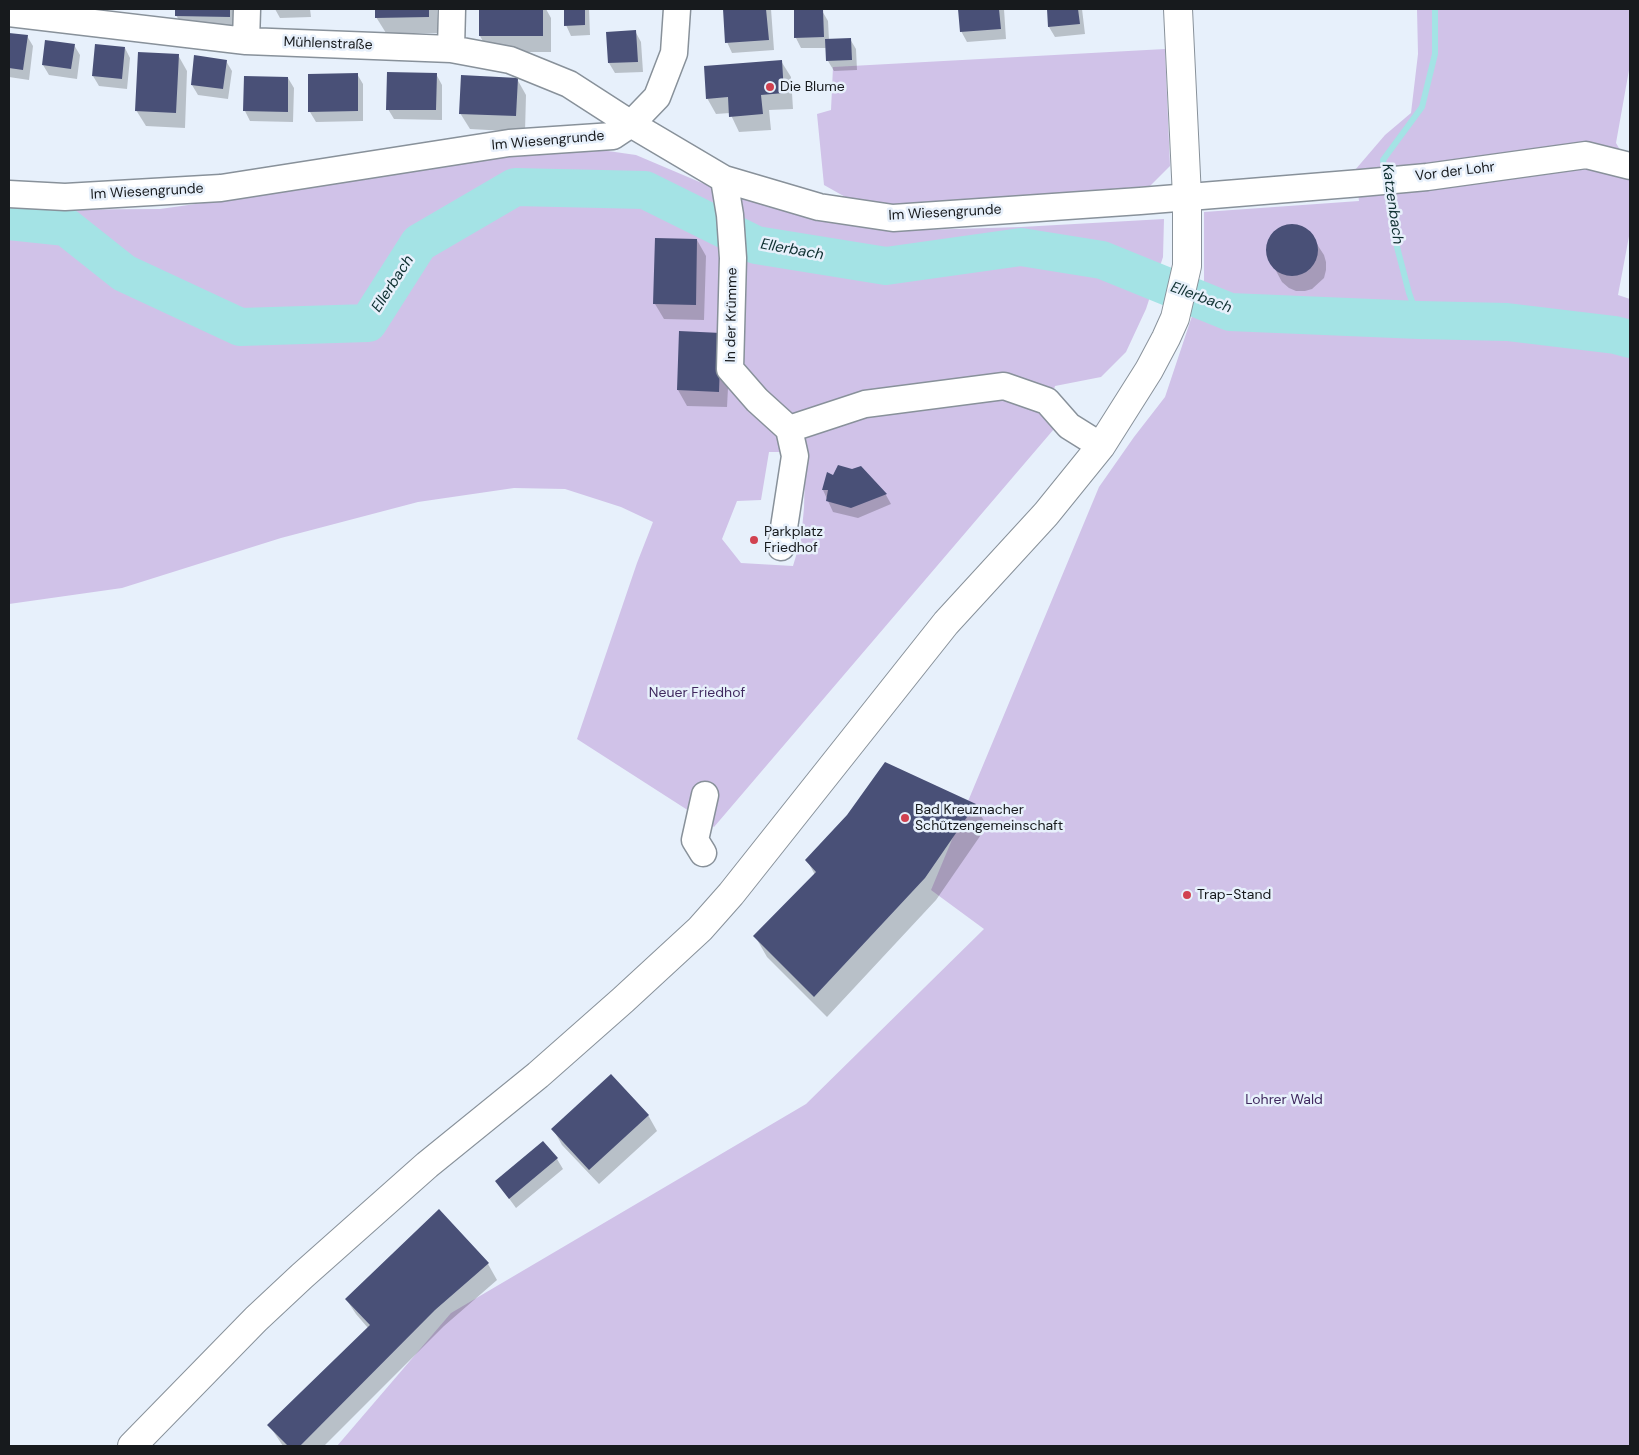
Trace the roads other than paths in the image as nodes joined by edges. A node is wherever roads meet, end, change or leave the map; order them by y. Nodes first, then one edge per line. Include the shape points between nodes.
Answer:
1 (247, 9) edge
2 (452, 9) edge
3 (677, 9) edge
4 (1178, 9) edge
5 (9, 13) edge
6 (70, 14) edge
7 (246, 41) junction
8 (450, 49) junction
9 (631, 124) junction
10 (1630, 166) edge
11 (724, 179) junction
12 (9, 194) edge
13 (1187, 197) junction
14 (789, 429) junction
15 (1101, 446) junction
16 (781, 547) dead end
17 (705, 795) dead end
18 (703, 853) dead end
19 (132, 1446) edge

1 - 7 street
2 - 8 street
3 - 9 street via 674,53 657,97
4 - 13 main road
5 - 6 street, Mühlenstraße
6 - 7 street, Mühlenstraße via 88,23
7 - 8 street, Mühlenstraße
8 - 9 street, Mühlenstraße via 510,60 561,80
9 - 11 street, Im Wiesengrunde
9 - 12 street, Im Wiesengrunde via 613,136 509,143 221,188 65,197
10 - 13 street, Vor der Lohr via 1586,155 1427,177
11 - 13 street, Im Wiesengrunde via 819,207 893,218
11 - 14 street, In der Krümme via 733,258 730,369
13 - 15 main road via 1187,266 1175,318 1150,370
14 - 15 street via 865,404 1004,386 1047,401 1070,426
14 - 16 street via 795,456
15 - 19 main road via 1046,514 946,623 700,929 552,1062 427,1165 302,1276
17 - 18 street via 695,840

